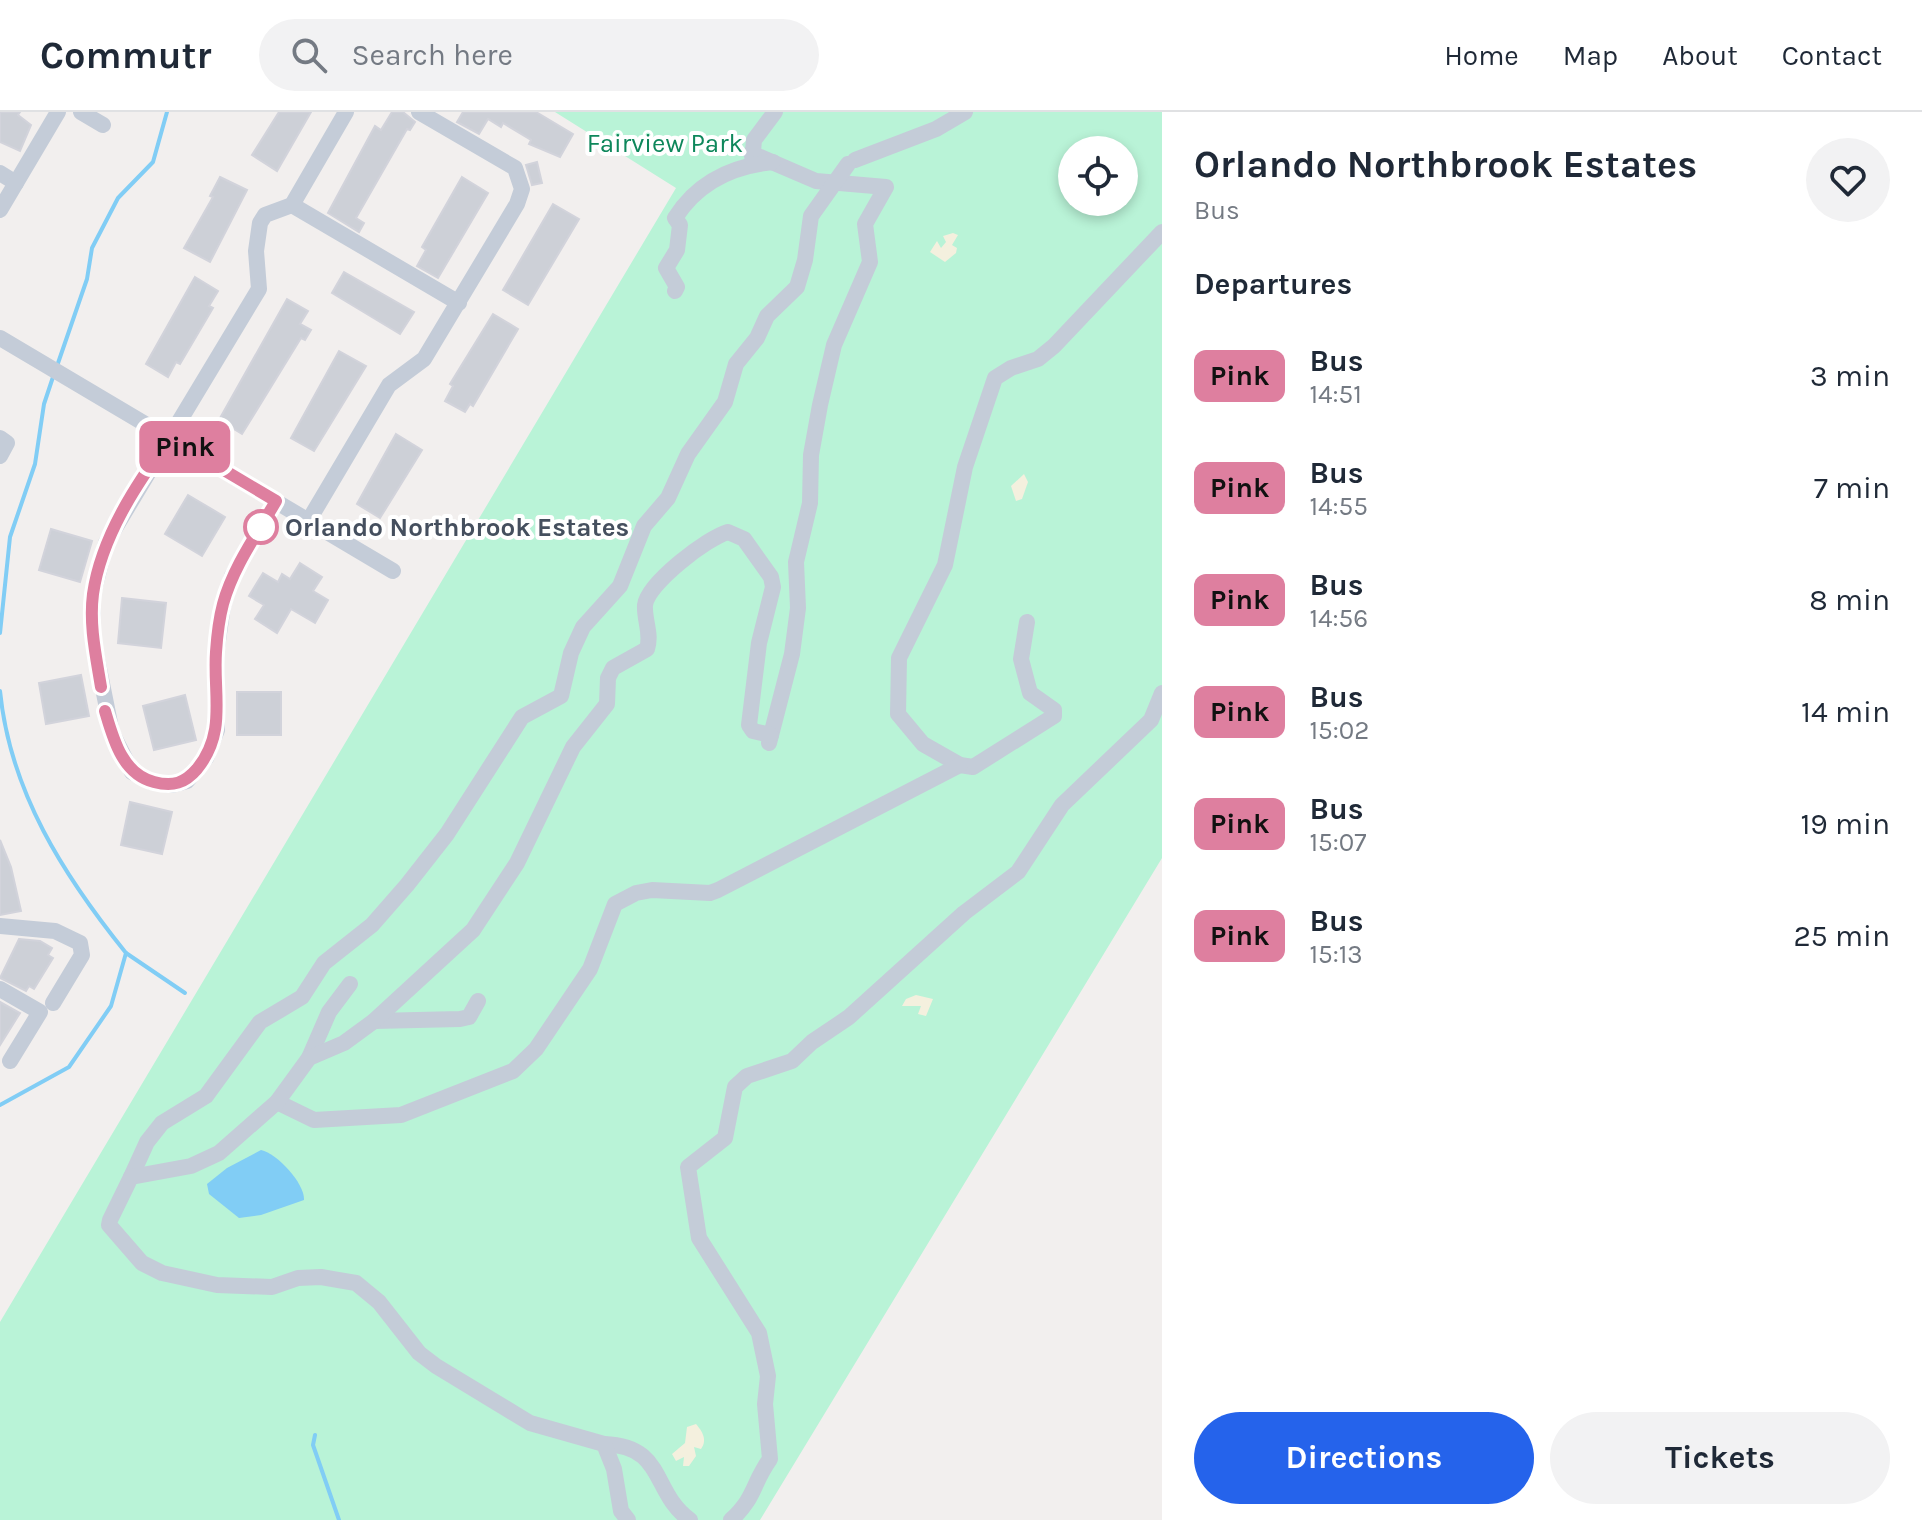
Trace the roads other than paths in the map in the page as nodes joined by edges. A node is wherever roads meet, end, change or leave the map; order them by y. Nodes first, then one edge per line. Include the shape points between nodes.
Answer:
1 (58, 112) edge
2 (81, 112) edge
3 (346, 112) edge
4 (419, 112) edge
5 (775, 112) edge
6 (965, 112) edge
7 (103, 125) dead end
8 (751, 158) junction
9 (852, 162) junction
10 (0, 173) edge
11 (16, 183) junction
12 (824, 183) junction
13 (879, 186) junction
14 (292, 205) junction
15 (0, 210) edge
16 (1162, 232) edge
17 (675, 291) dead end
18 (459, 303) junction
19 (0, 338) edge
20 (0, 438) edge
21 (170, 438) junction
22 (0, 456) edge
23 (276, 501) junction
24 (309, 520) junction
25 (393, 571) dead end
26 (1027, 622) dead end
27 (1162, 693) edge
28 (960, 765) junction
29 (0, 926) edge
30 (350, 984) dead end
31 (0, 989) edge
32 (478, 1001) dead end
33 (53, 1003) dead end
34 (374, 1021) junction
35 (309, 1058) junction
36 (10, 1061) dead end
37 (274, 1104) junction
38 (131, 1177) junction
39 (604, 1444) junction
40 (628, 1520) edge
41 (690, 1520) edge
42 (731, 1520) edge

1 - 11 street
2 - 7 street
3 - 14 street
4 - 18 street via 515,168 522,189
5 - 8 street via 754,140
6 - 9 street
8 - 12 street
8 - 17 street via 700,186 675,218 679,239 666,268
9 - 12 street
9 - 13 street
10 - 11 street
11 - 15 street
12 - 13 street
12 - 38 street via 811,216 797,287 767,316 736,364 725,402 688,454 668,498 644,526 620,586 583,627 561,696 522,717 447,834 407,885 372,925 324,963 302,997 260,1022 199,1102 162,1123
13 - 34 street via 886,187 885,193 865,224 871,255 867,273 834,345 817,416 810,503 796,562 792,654 770,739 749,725 771,577 744,539 728,532 700,545 649,593 647,649 613,668 607,704 573,747 517,863 473,930
14 - 18 street
14 - 21 street via 265,215 260,223 259,289
16 - 28 street via 1054,346 1038,359 1000,373 992,387 965,467 945,565 903,645 897,671 898,714 923,744
18 - 24 street via 424,359 389,385
19 - 21 street
20 - 22 street via 7,443
21 - 23 street
21 - 23 street via 106,543 93,594 93,639 112,733 132,772 152,782 187,781 206,758 217,730 216,654 223,606 232,576
23 - 24 street
24 - 25 street
26 - 28 street via 1021,659 1030,693 1055,714 988,759 973,767
27 - 42 street via 1151,720 1062,805 1018,872 792,1061 747,1076 735,1087 725,1138 688,1167 699,1238 759,1333 768,1376 770,1459 751,1500
28 - 37 street via 718,890 652,890 615,904 590,969 536,1049 513,1071 401,1115 314,1120
29 - 33 street via 55,931 80,943 82,955
30 - 35 street via 329,1012
31 - 36 street via 40,1012
32 - 34 street via 469,1017 460,1019
34 - 35 street via 344,1043
35 - 37 street
37 - 38 street via 201,1163
38 - 39 street via 109,1225 151,1269 217,1285 272,1287 321,1277 356,1283 436,1366 530,1423
39 - 40 street
39 - 41 street via 651,1461 669,1499

